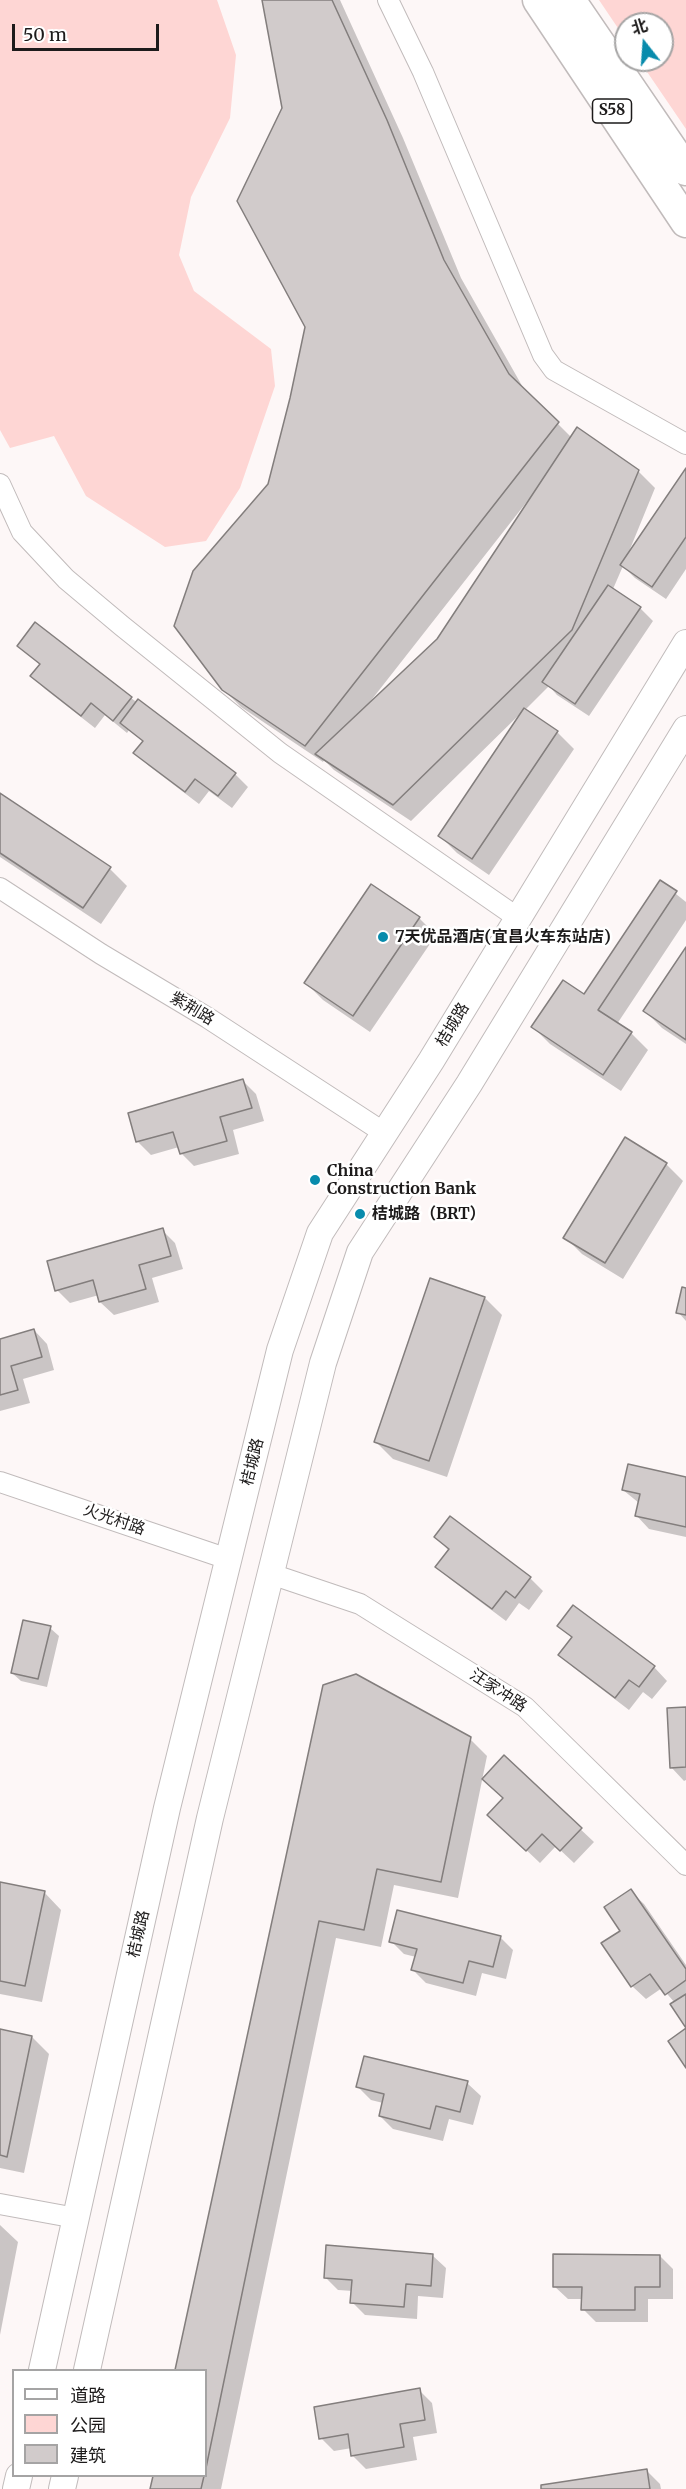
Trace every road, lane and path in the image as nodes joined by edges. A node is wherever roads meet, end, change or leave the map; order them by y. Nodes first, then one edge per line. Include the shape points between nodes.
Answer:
1 (388, 0) edge
2 (538, 0) edge
3 (570, 0) edge
4 (686, 170) edge
5 (686, 222) edge
6 (686, 444) edge
7 (0, 484) edge
8 (686, 644) edge
9 (686, 729) edge
10 (0, 888) edge
11 (518, 918) junction
12 (383, 1132) junction
13 (0, 1482) edge
14 (228, 1559) junction
15 (271, 1574) junction
16 (686, 1865) edge
17 (0, 2204) edge
18 (75, 2218) junction
19 (42, 2369) edge
20 (87, 2369) edge

1 - 6 street via 423,72 543,356 554,370
2 - 5 highway, S58
3 - 4 highway, S58
7 - 11 street via 22,532 66,579 122,626 280,753
8 - 11 main road, 桔城路
9 - 15 main road via 469,1084 360,1252 323,1363
10 - 12 street, 紫荆路
11 - 12 main road, 桔城路
12 - 14 main road, 桔城路 via 320,1233 280,1350
13 - 14 street, 火光村路
14 - 18 main road, 桔城路 via 167,1808
15 - 16 street, 汪家冲路 via 360,1604 525,1707
15 - 20 main road via 210,1818
17 - 18 street
18 - 19 main road, 桔城路

